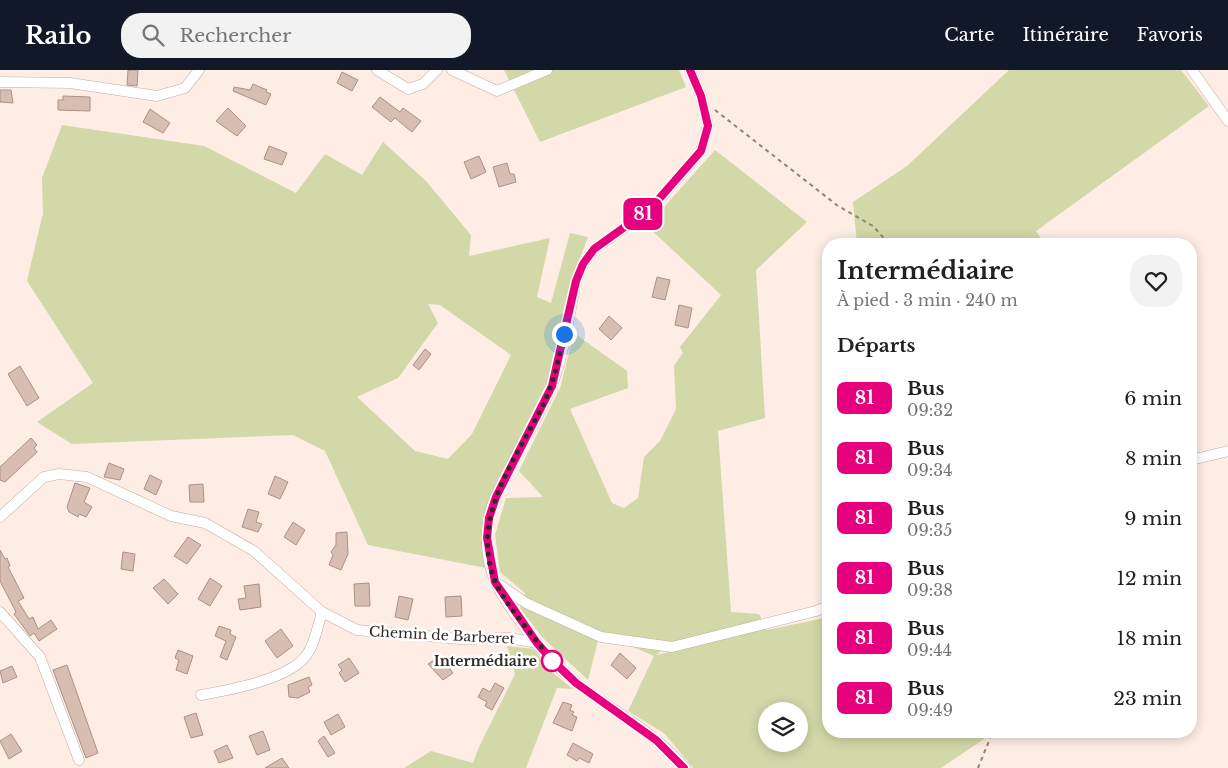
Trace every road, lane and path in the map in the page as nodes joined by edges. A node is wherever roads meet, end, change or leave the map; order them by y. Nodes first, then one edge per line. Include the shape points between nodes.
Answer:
1 (199, 70) edge
2 (377, 70) edge
3 (437, 70) edge
4 (452, 70) edge
5 (547, 70) edge
6 (690, 70) edge
7 (1192, 70) edge
8 (0, 82) edge
9 (702, 100) junction
10 (1228, 120) edge
11 (884, 238) edge
12 (1228, 451) edge
13 (1197, 459) edge
14 (0, 517) edge
15 (495, 582) junction
16 (822, 609) edge
17 (0, 612) edge
18 (322, 612) junction
19 (537, 643) junction
20 (201, 695) dead end
21 (990, 738) edge
22 (79, 760) dead end
23 (684, 768) edge
24 (978, 768) edge

1 - 8 street via 185,88 157,96 70,83
2 - 3 street via 408,89 423,84
4 - 5 street via 497,91
6 - 9 street
7 - 10 street
9 - 11 path via 838,206 873,226
9 - 15 street via 708,126 701,151 651,208 594,249 583,264 576,281 552,386 496,497 489,518 487,538
12 - 13 street
14 - 18 street, Chemin de Barberet via 44,477 60,474 87,477 171,516 205,523 254,552
15 - 16 street via 526,603 601,638 672,646
15 - 19 street
17 - 22 street via 40,657
18 - 19 street, Chemin de Barberet via 357,630 460,639 510,638
18 - 20 street via 311,645 300,662 239,689
19 - 23 street via 576,683 656,740
21 - 24 path

